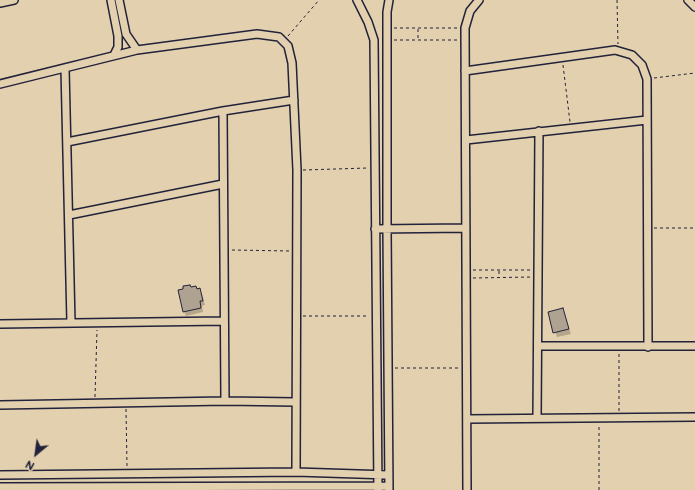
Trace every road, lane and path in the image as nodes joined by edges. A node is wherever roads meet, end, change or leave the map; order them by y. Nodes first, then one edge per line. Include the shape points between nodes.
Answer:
1 (14, 0) edge
2 (111, 0) edge
3 (119, 0) edge
4 (318, 0) edge
5 (357, 0) edge
6 (389, 0) edge
7 (479, 0) edge
8 (617, 0) edge
9 (688, 0) edge
10 (0, 3) edge
11 (695, 7) edge
12 (388, 28) junction
13 (418, 28) junction
14 (465, 28) junction
15 (374, 40) junction
16 (387, 40) junction
17 (418, 40) junction
18 (465, 40) junction
19 (284, 42) junction
20 (137, 50) junction
21 (618, 50) junction
22 (114, 54) junction
23 (562, 58) junction
24 (65, 69) junction
25 (465, 71) junction
26 (695, 74) edge
27 (646, 78) junction
28 (0, 84) edge
29 (294, 100) junction
30 (223, 111) junction
31 (647, 120) junction
32 (571, 128) junction
33 (539, 131) junction
34 (466, 140) junction
35 (67, 142) junction
36 (375, 168) junction
37 (297, 170) junction
38 (223, 184) junction
39 (69, 215) junction
40 (466, 228) junction
41 (647, 228) junction
42 (695, 228) edge
43 (375, 229) junction
44 (387, 229) junction
45 (224, 250) junction
46 (297, 251) junction
47 (466, 270) junction
48 (499, 270) junction
49 (538, 273) junction
50 (466, 278) junction
51 (499, 278) junction
52 (297, 316) junction
53 (376, 316) junction
54 (224, 321) junction
55 (71, 323) junction
56 (97, 323) junction
57 (0, 324) edge
58 (538, 346) junction
59 (695, 346) edge
60 (618, 347) junction
61 (648, 347) junction
62 (388, 368) junction
63 (466, 368) junction
64 (225, 401) junction
65 (295, 402) junction
66 (126, 403) junction
67 (95, 404) junction
68 (0, 405) edge
69 (599, 417) junction
70 (619, 417) junction
71 (695, 417) edge
72 (537, 418) junction
73 (467, 419) junction
74 (296, 472) junction
75 (127, 474) junction
76 (42, 475) junction
77 (54, 475) junction
78 (378, 475) junction
79 (389, 475) junction
80 (0, 476) edge
81 (0, 488) edge
82 (378, 488) edge
83 (389, 488) edge
84 (42, 489) edge
85 (54, 489) edge
86 (467, 490) edge
87 (599, 490) edge

1 - 10 street
2 - 22 street via 118,36 118,47
3 - 20 street via 126,34
4 - 19 path
5 - 15 street
6 - 12 street
7 - 14 street via 470,11
8 - 21 path
9 - 11 street
12 - 13 path
12 - 16 street
13 - 14 path
13 - 17 path
14 - 18 street
15 - 16 street
15 - 36 street
16 - 17 path
16 - 44 street
17 - 18 path
18 - 25 street
19 - 20 street via 274,35 257,34
19 - 29 street via 291,54
20 - 22 street
21 - 23 street
21 - 27 street via 638,59
22 - 24 street
23 - 25 street
23 - 32 path
24 - 28 street
24 - 35 street
25 - 34 street
26 - 27 path
27 - 31 street
29 - 30 street
29 - 37 street
30 - 35 street
30 - 38 street
31 - 32 street
31 - 41 street
32 - 33 street
33 - 34 street
33 - 49 street
34 - 40 street
35 - 39 street
36 - 37 path
36 - 43 street
37 - 46 street
38 - 39 street
38 - 45 street
39 - 55 street
40 - 44 street
40 - 47 street
41 - 42 path
41 - 61 street
43 - 44 street
43 - 53 street
44 - 62 street
45 - 46 path
45 - 54 street
46 - 52 street
47 - 48 path
47 - 50 street
48 - 49 path
48 - 51 path
49 - 51 path
49 - 58 street
50 - 51 path
50 - 63 street
52 - 53 path
52 - 65 street
53 - 78 street
54 - 56 street
54 - 64 street
55 - 56 street
55 - 57 street
56 - 67 path
58 - 60 street
58 - 72 street
59 - 61 street
60 - 61 street
60 - 70 path
62 - 63 path
62 - 79 street
63 - 73 street
64 - 65 street
64 - 66 street
65 - 74 street
66 - 67 street
66 - 75 path
67 - 68 street
69 - 70 street
69 - 72 street
69 - 87 path
70 - 71 street
72 - 73 street
73 - 86 street
74 - 75 street
74 - 78 street
75 - 77 street
76 - 77 street
76 - 80 street
76 - 84 street
77 - 85 street
78 - 79 street
78 - 82 street
79 - 83 street
81 - 84 street
82 - 83 street
82 - 85 street
84 - 85 street

